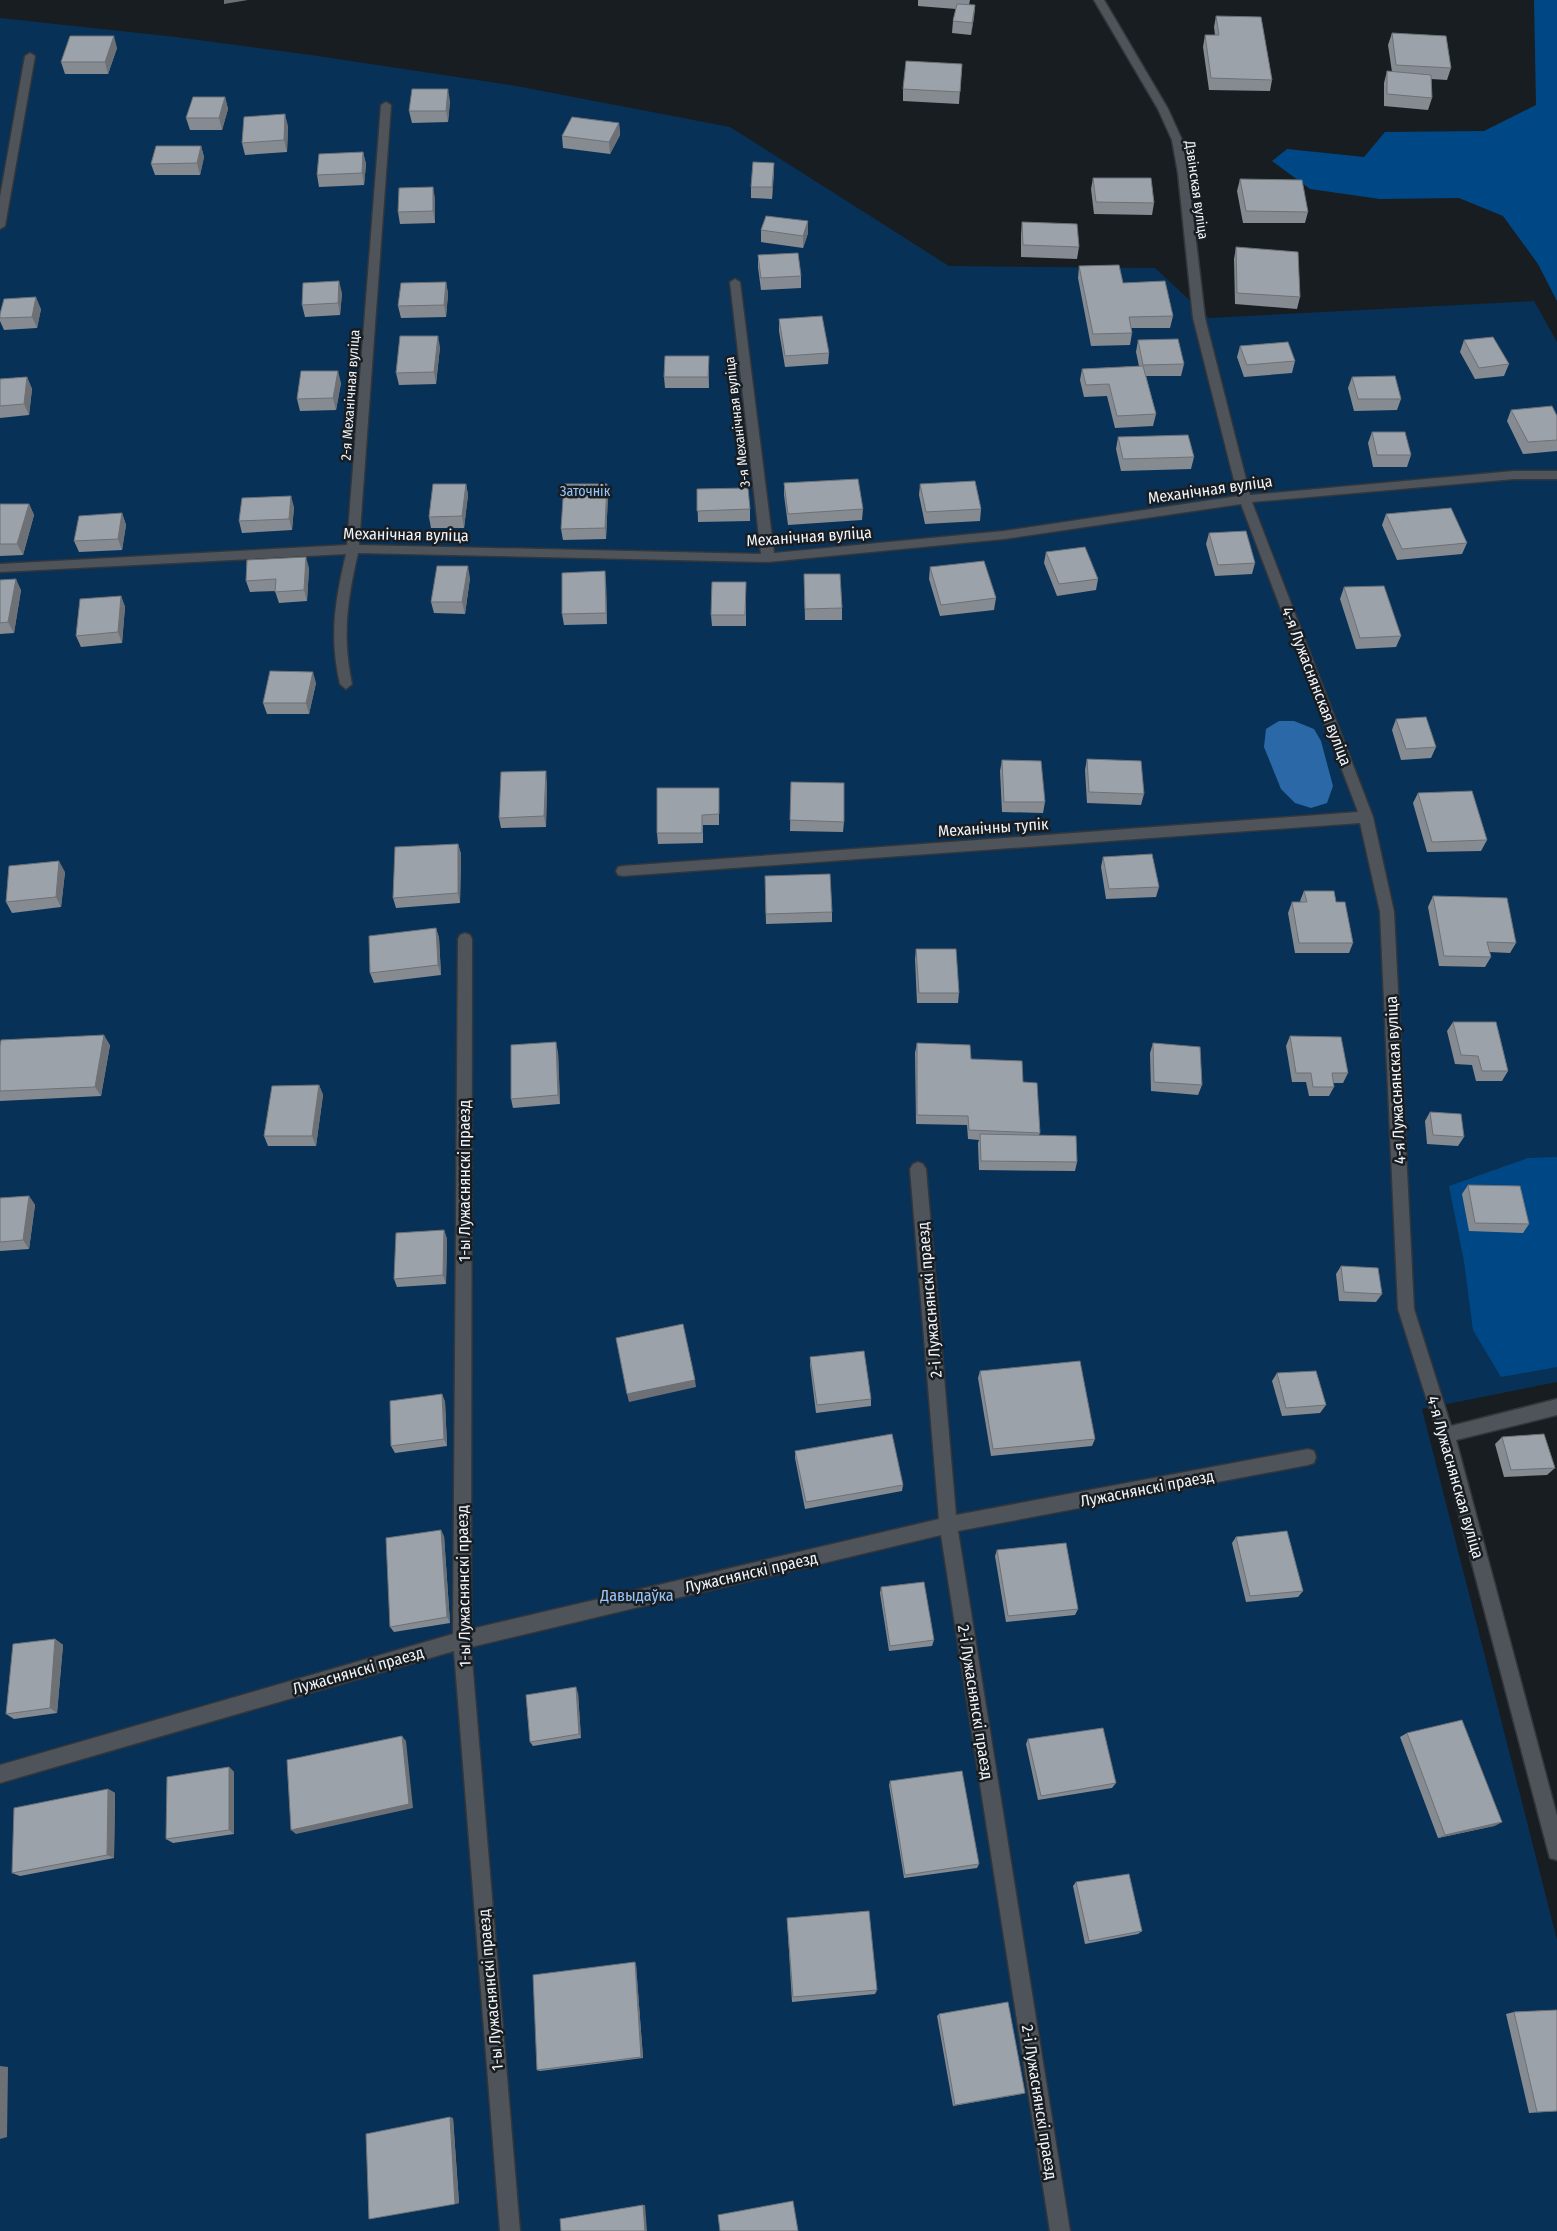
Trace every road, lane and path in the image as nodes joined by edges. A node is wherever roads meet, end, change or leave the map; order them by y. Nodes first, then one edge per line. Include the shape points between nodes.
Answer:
1 (1098, 0) edge
2 (30, 56) dead end
3 (386, 105) dead end
4 (0, 226) edge
5 (735, 282) dead end
6 (1199, 318) joint
7 (1557, 475) edge
8 (1245, 499) junction
9 (353, 549) junction
10 (768, 558) junction
11 (0, 568) edge
12 (346, 684) dead end
13 (1366, 817) junction
14 (623, 871) dead end
15 (465, 939) dead end
16 (918, 1169) dead end
17 (1557, 1407) edge
18 (1446, 1435) junction
19 (1308, 1457) dead end
20 (948, 1525) junction
21 (462, 1640) junction
22 (0, 1774) edge
23 (1557, 1851) edge
24 (510, 2231) edge
25 (1060, 2231) edge

1 - 6 street, Дзвінская вуліца via 1163,109 1177,140 1184,172
2 - 4 street
3 - 9 street, 2-я Механічная вуліца
5 - 10 street, 3-я Механічная вуліца
6 - 8 street, 4-я Лужаснянская вуліца
7 - 8 street, Механічная вуліца via 1514,475
8 - 10 street, Механічная вуліца via 1004,535
8 - 13 street, 4-я Лужаснянская вуліца
9 - 10 street, Механічная вуліца
9 - 11 street, Механічная вуліца
9 - 12 street, 2-я Механічная вуліца via 338,616 339,656
13 - 14 street, Механічны тупік
13 - 18 street, 4-я Лужаснянская вуліца via 1388,912 1406,1309
15 - 21 street, 1-ы Лужаснянскі праезд
16 - 20 street, 2-і Лужаснянскі праезд
17 - 18 street
18 - 23 street, 4-я Лужаснянская вуліца
19 - 20 street, Лужаснянскі праезд
20 - 21 street, Лужаснянскі праезд
20 - 25 street, 2-і Лужаснянскі праезд
21 - 22 street, Лужаснянскі праезд
21 - 24 street, 1-ы Лужаснянскі праезд

